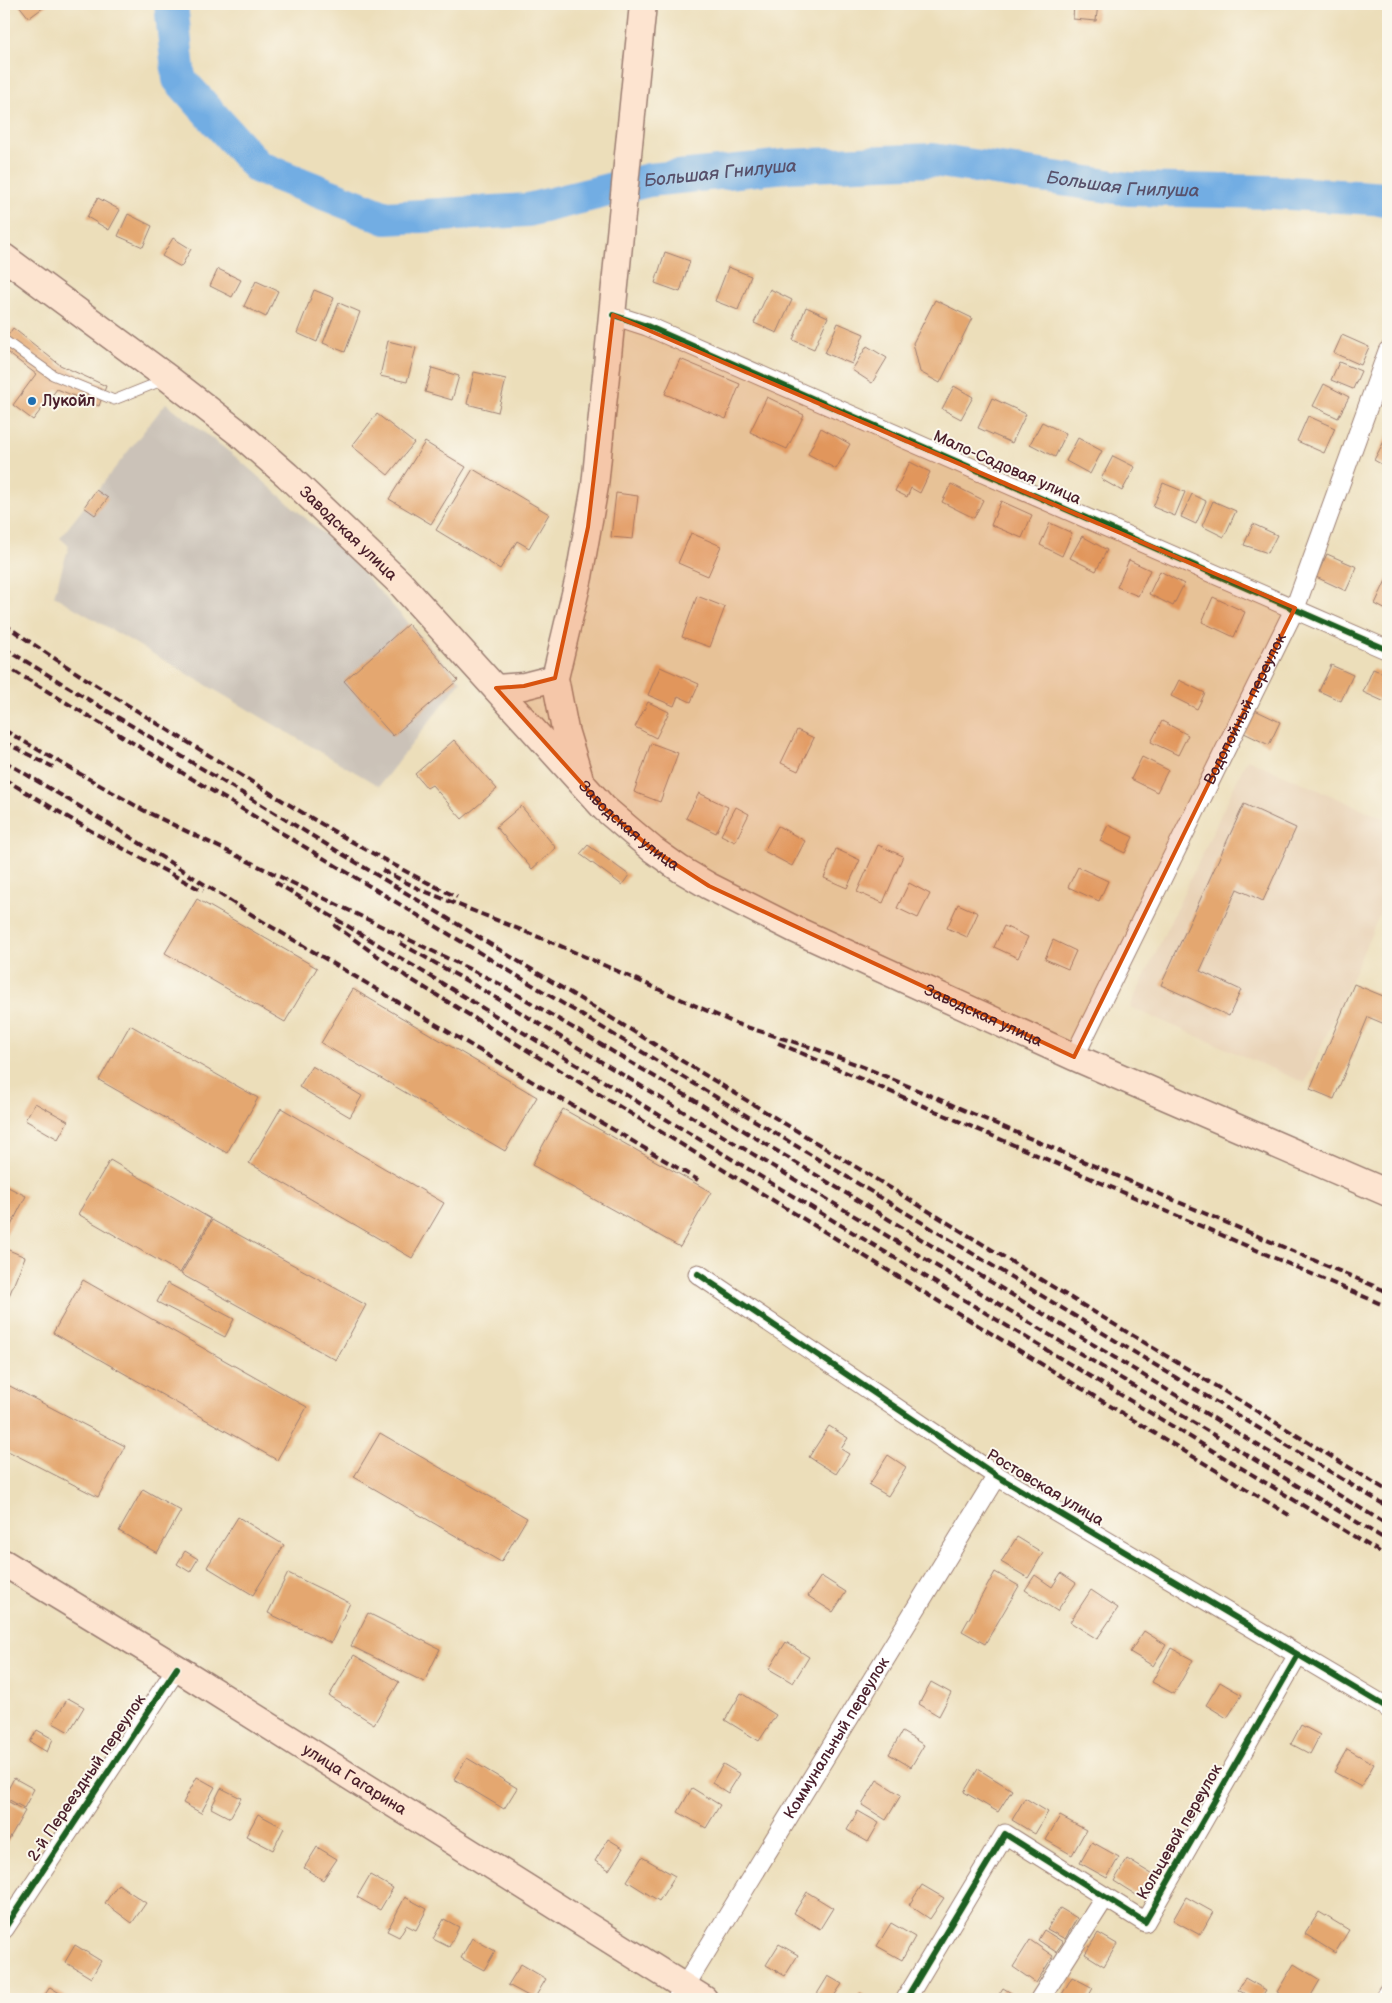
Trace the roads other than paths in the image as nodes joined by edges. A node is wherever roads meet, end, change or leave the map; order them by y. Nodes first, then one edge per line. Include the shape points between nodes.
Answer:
1 (643, 4) edge
2 (4, 257) edge
3 (613, 315) junction
4 (4, 340) edge
5 (1388, 351) edge
6 (168, 378) junction
7 (1295, 608) junction
8 (1388, 650) edge
9 (555, 678) junction
10 (496, 688) junction
11 (582, 784) junction
12 (1074, 1057) junction
13 (1388, 1193) edge
14 (698, 1274) dead end
15 (997, 1476) junction
16 (4, 1563) edge
17 (1298, 1655) junction
18 (177, 1668) junction
19 (1388, 1708) edge
20 (1105, 1897) junction
21 (4, 1929) edge
22 (1388, 1992) edge
23 (689, 1995) edge
24 (906, 1999) edge
25 (1040, 1999) edge
26 (1384, 1999) edge

1 - 3 main road
2 - 6 main road, Заводская улица
3 - 7 street, Мало-Садовая улица via 656,330
3 - 9 main road via 588,527
4 - 6 lane via 53,374 114,400
5 - 7 street, Водопойный переулок
6 - 10 main road, Заводская улица via 287,475 400,583
7 - 8 street, Мало-Садовая улица
7 - 12 street, Водопойный переулок
9 - 10 main road via 524,686
9 - 11 main road via 572,755
10 - 11 main road, Заводская улица
11 - 12 main road, Заводская улица via 604,808 652,849 708,886 794,929
12 - 13 main road, Заводская улица
14 - 15 street, Ростовская улица
15 - 17 street, Ростовская улица
15 - 23 street, Коммунальный переулок
16 - 18 main road, улица Гагарина
17 - 19 street, Ростовская улица
17 - 20 street, Кольцевой переулок via 1145,1922
18 - 21 street, 2-й Переездный переулок
18 - 23 main road, улица Гагарина
20 - 24 street, Кольцевой переулок via 1005,1834
20 - 25 street
22 - 26 street

